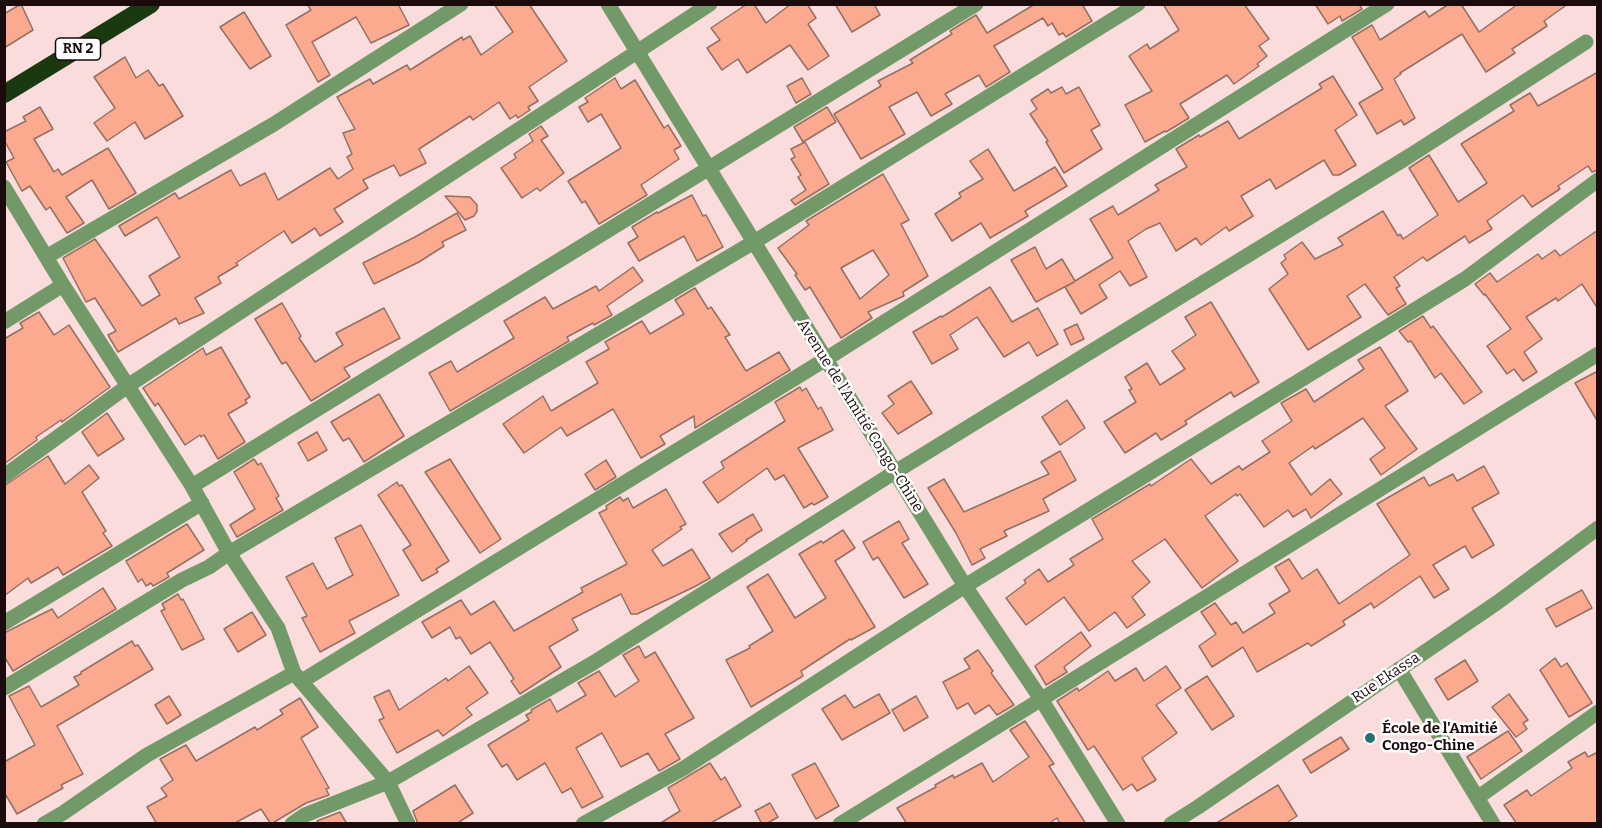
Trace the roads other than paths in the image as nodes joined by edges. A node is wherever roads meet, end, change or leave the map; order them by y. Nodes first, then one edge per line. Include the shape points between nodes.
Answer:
1 (151, 4) edge
2 (461, 4) edge
3 (608, 4) edge
4 (710, 4) edge
5 (976, 4) edge
6 (1138, 4) edge
7 (1387, 4) edge
8 (1586, 42) dead end
9 (636, 51) junction
10 (4, 94) edge
11 (709, 170) junction
12 (1598, 180) edge
13 (4, 187) edge
14 (754, 242) junction
15 (46, 257) junction
16 (63, 285) junction
17 (4, 322) edge
18 (1598, 354) edge
19 (826, 359) junction
20 (129, 385) junction
21 (895, 472) junction
22 (4, 476) edge
23 (192, 486) junction
24 (202, 503) junction
25 (1598, 528) edge
26 (229, 553) junction
27 (965, 586) junction
28 (4, 623) edge
29 (1399, 669) junction
30 (298, 677) junction
31 (4, 688) edge
32 (1041, 699) junction
33 (1598, 712) edge
34 (387, 782) junction
35 (1477, 798) junction
36 (44, 824) edge
37 (292, 824) edge
38 (408, 824) edge
39 (583, 824) edge
40 (840, 824) edge
41 (1118, 824) edge
42 (1171, 824) edge
43 (1493, 824) edge

1 - 10 highway, RN 2
2 - 15 street via 274,124
3 - 9 street, Avenue de l'Amitié Congo-Chine
4 - 9 street
5 - 11 street
6 - 14 street
7 - 19 street
8 - 21 street via 1401,162
9 - 11 street, Avenue de l'Amitié Congo-Chine
9 - 20 street
11 - 14 street, Avenue de l'Amitié Congo-Chine
11 - 23 street
12 - 27 street via 1465,279
13 - 15 street
14 - 19 street, Avenue de l'Amitié Congo-Chine
14 - 26 street
15 - 16 street
16 - 17 street
16 - 20 street
18 - 32 street
19 - 21 street, Avenue de l'Amitié Congo-Chine
19 - 30 street
20 - 22 street
20 - 23 street
21 - 27 street, Avenue de l'Amitié Congo-Chine
21 - 34 street via 593,663
23 - 24 street
24 - 26 street
24 - 28 street
25 - 29 street, Rue Ekassa
26 - 30 street via 278,628
26 - 31 street
27 - 32 street, Avenue de l'Amitié Congo-Chine
27 - 39 street via 684,768
29 - 35 street
29 - 42 street, Rue Ekassa
30 - 34 street
30 - 36 street via 147,755
32 - 40 street
32 - 41 street, Avenue de l'Amitié Congo-Chine
33 - 35 street
34 - 37 street
34 - 38 street
35 - 43 street

